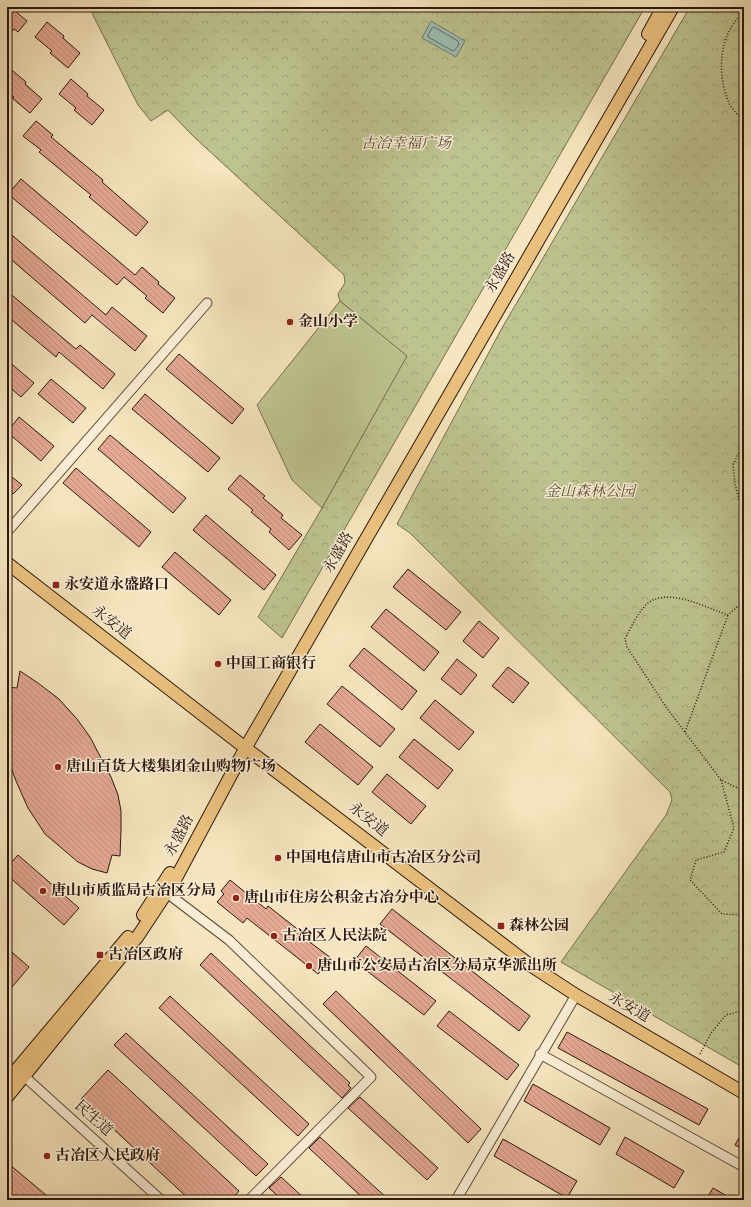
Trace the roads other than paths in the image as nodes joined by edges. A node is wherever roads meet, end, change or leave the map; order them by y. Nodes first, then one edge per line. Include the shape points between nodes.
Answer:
1 (663, 7) edge
2 (673, 7) edge
3 (207, 303) dead end
4 (7, 532) edge
5 (7, 563) edge
6 (242, 745) junction
7 (167, 894) junction
8 (576, 995) junction
9 (540, 1054) junction
10 (24, 1076) junction
11 (7, 1081) edge
12 (744, 1093) edge
13 (7, 1097) edge
14 (744, 1167) edge
15 (161, 1200) edge
16 (248, 1200) edge
17 (456, 1200) edge

1 - 6 main road, 永盛路
2 - 6 main road, 永盛路
3 - 4 street
5 - 6 main road, 永安道
6 - 7 main road, 永盛路
6 - 8 main road, 永安道 via 530,965
6 - 11 main road, 永盛路 via 169,876 129,935
7 - 10 main road, 永盛路 via 104,980
7 - 16 street via 229,940 371,1078
8 - 9 street
8 - 12 main road, 永安道
9 - 14 street
9 - 17 street
10 - 13 main road, 永盛路
10 - 15 street, 民生道

